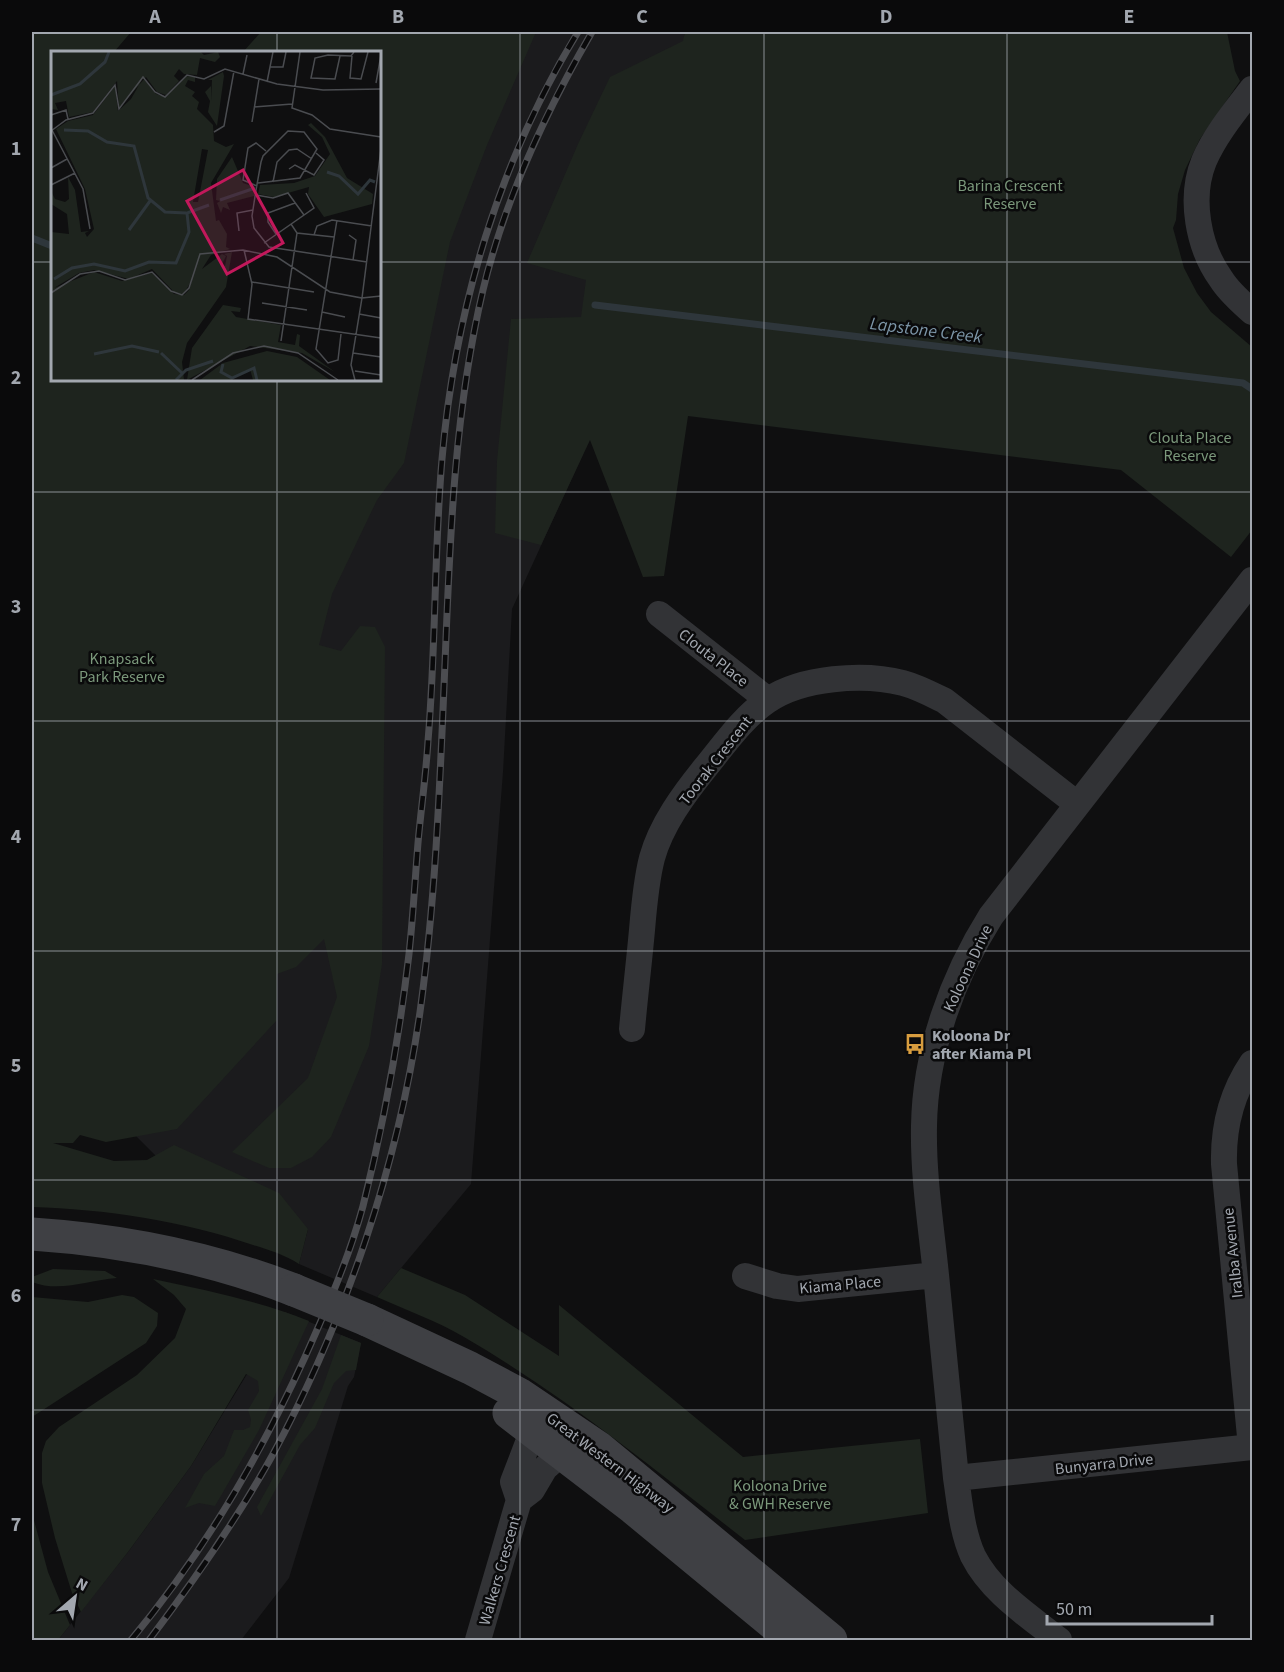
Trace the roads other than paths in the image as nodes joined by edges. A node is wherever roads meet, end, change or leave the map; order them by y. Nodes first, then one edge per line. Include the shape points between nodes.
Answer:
1 (1252, 89) edge
2 (1252, 312) edge
3 (1252, 580) edge
4 (659, 614) dead end
5 (768, 700) junction
6 (1077, 804) junction
7 (632, 1029) dead end
8 (1252, 1063) edge
9 (32, 1234) edge
10 (936, 1275) junction
11 (745, 1276) dead end
12 (537, 1420) junction
13 (1252, 1447) edge
14 (562, 1453) junction
15 (956, 1478) junction
16 (519, 1500) junction
17 (478, 1641) edge
18 (793, 1641) edge
19 (831, 1641) edge
20 (1059, 1641) edge

1 - 2 street via 1204,161 1197,204 1209,258 1235,297
3 - 6 street, Koloona Drive
4 - 5 street, Clouta Place
5 - 6 street, Toorak Crescent via 794,688 848,678 880,679 926,691 945,701
5 - 7 street, Toorak Crescent via 733,733 695,781 660,838 646,886
6 - 10 street, Koloona Drive via 983,928 941,1027 930,1072 924,1124
8 - 13 street, Iralba Avenue via 1233,1101 1224,1144
9 - 12 main road, Great Western Highway, bridge via 98,1239 184,1255 294,1290 367,1320 519,1394
10 - 11 street, Kiama Place via 798,1289
10 - 15 street, Koloona Drive
12 - 14 main road, Great Western Highway
12 - 16 street, Walkers Crescent via 513,1482
12 - 19 main road, Great Western Highway via 598,1448
13 - 15 street, Bunyarra Drive
14 - 16 street, Walkers Crescent
14 - 18 main road, Great Western Highway
15 - 20 street, Koloona Drive via 963,1527 983,1573
16 - 17 street, Walkers Crescent

